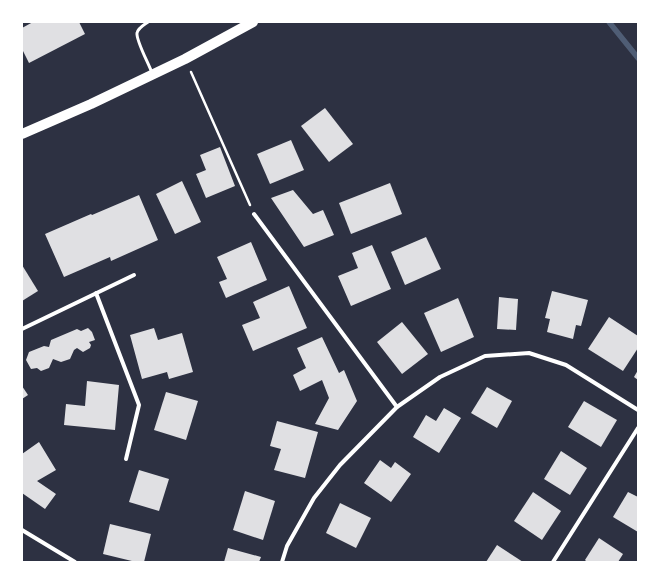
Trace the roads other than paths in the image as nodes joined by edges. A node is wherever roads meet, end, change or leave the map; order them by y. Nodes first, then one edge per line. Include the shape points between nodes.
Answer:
1 (148, 22) edge
2 (253, 22) edge
3 (153, 74) junction
4 (22, 134) edge
5 (254, 214) road end
6 (134, 275) dead end
7 (96, 293) junction
8 (22, 329) edge
9 (397, 406) junction
10 (638, 410) edge
11 (638, 428) edge
12 (126, 459) dead end
13 (22, 530) edge
14 (75, 562) edge
15 (282, 562) edge
16 (553, 562) edge

1 - 3 lane via 137,33 138,42
2 - 3 main road
3 - 4 main road
5 - 9 street
6 - 7 street
7 - 8 street
7 - 12 street via 138,405
9 - 10 street via 440,377 485,356 529,353 566,365
9 - 15 street via 340,465 314,498 287,546
11 - 16 street
13 - 14 street

